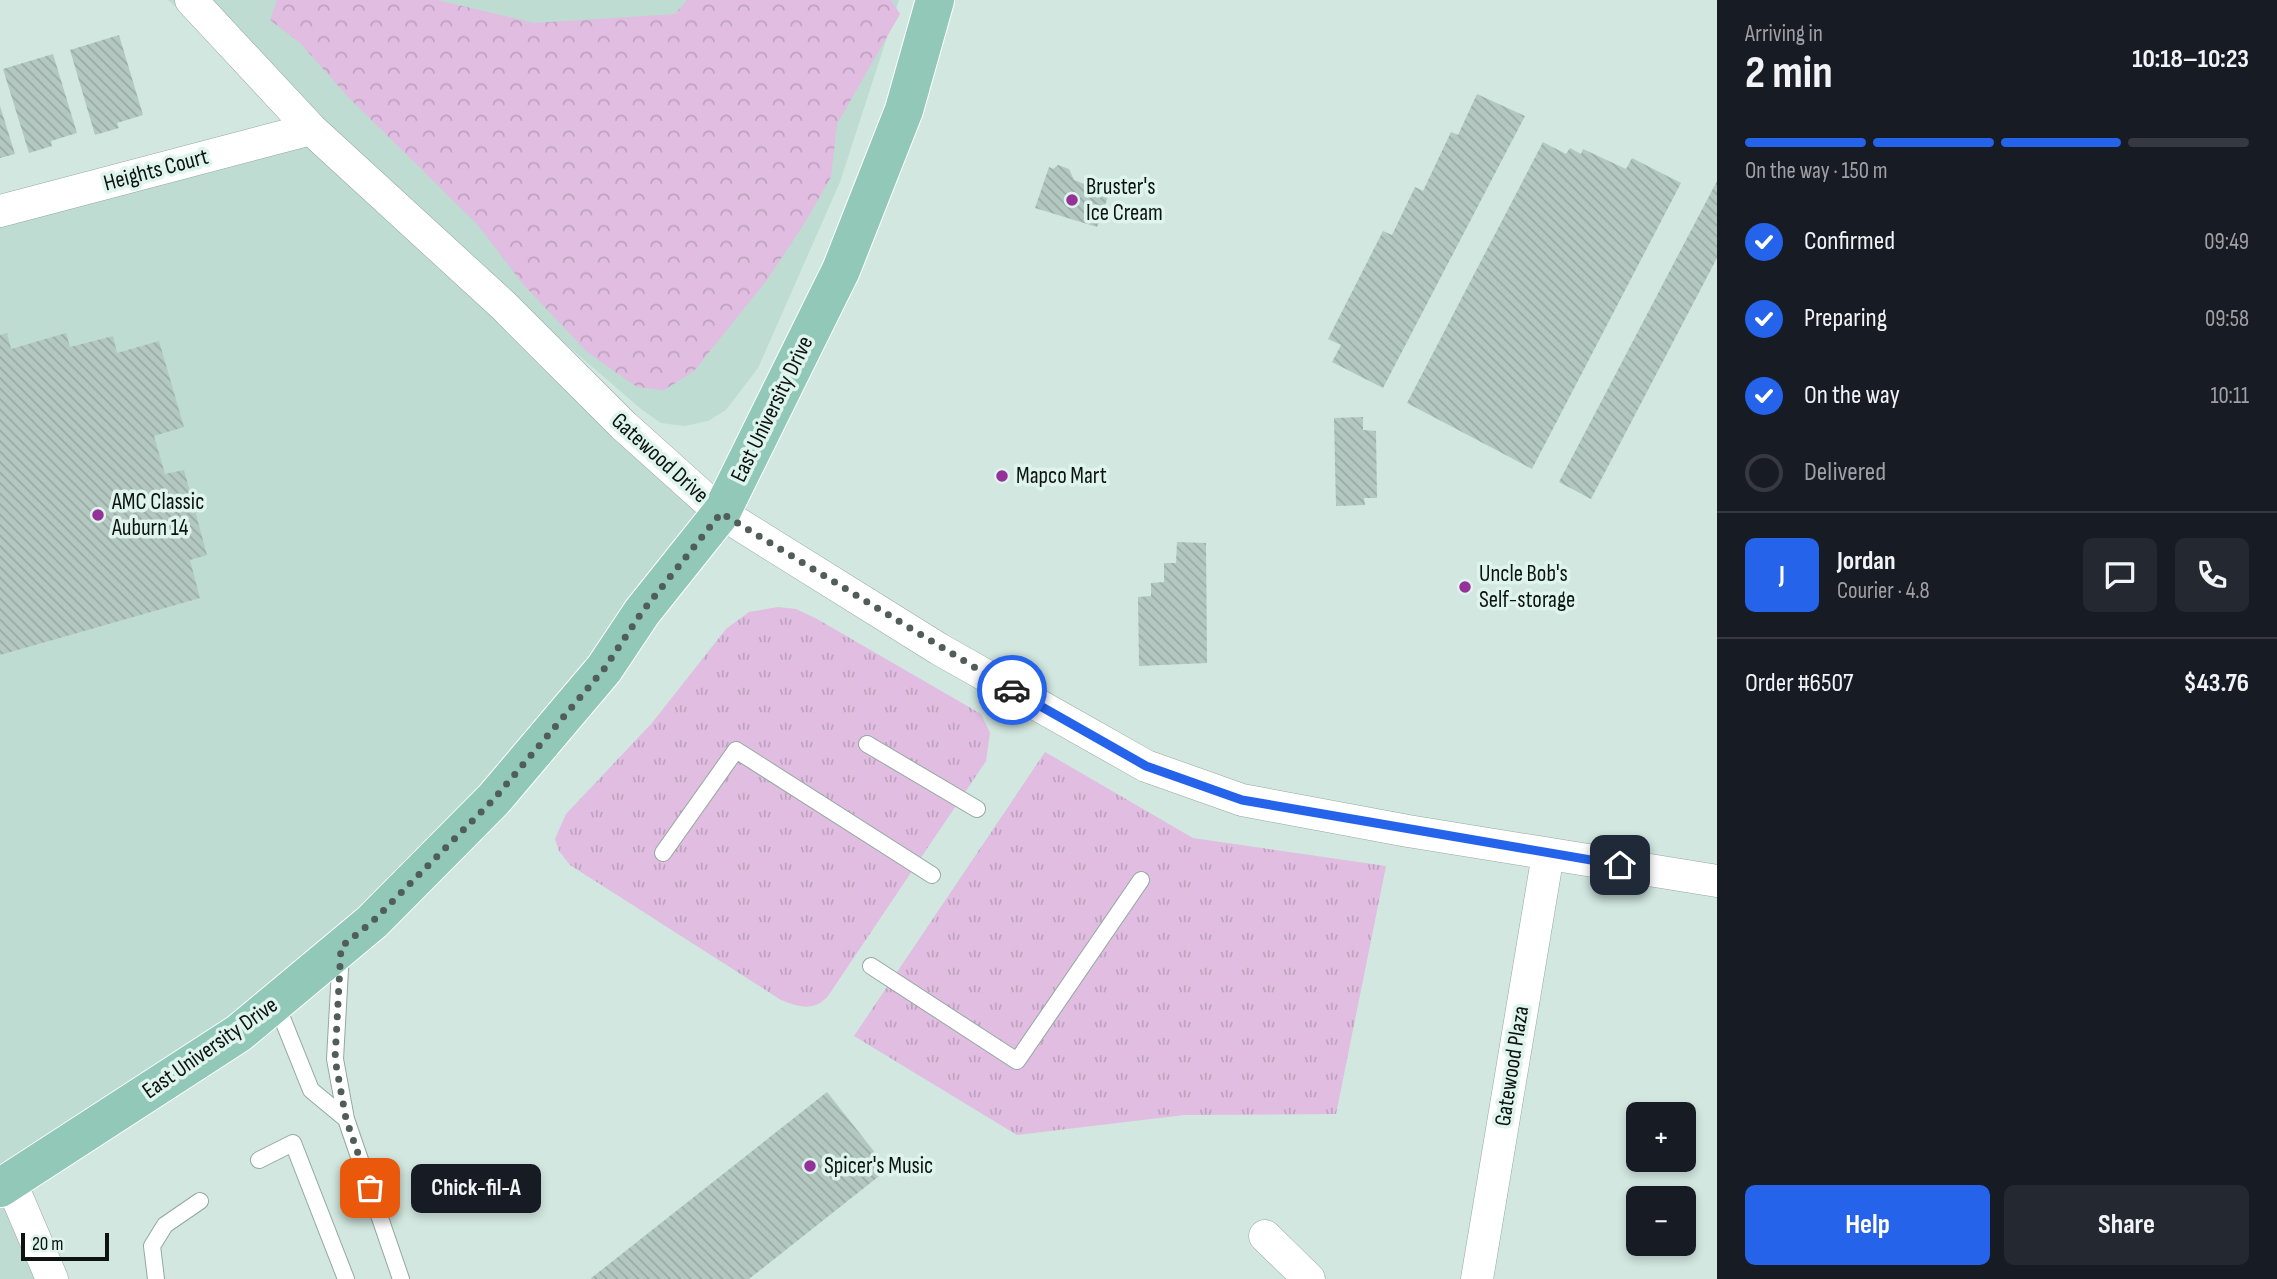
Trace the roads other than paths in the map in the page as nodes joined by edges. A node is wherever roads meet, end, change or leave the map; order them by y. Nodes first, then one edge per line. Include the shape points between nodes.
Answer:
1 (191, 0) edge
2 (935, 0) edge
3 (311, 129) junction
4 (0, 211) edge
5 (721, 513) junction
6 (867, 744) dead end
7 (977, 809) dead end
8 (663, 853) dead end
9 (1548, 853) junction
10 (932, 875) dead end
11 (1141, 880) dead end
12 (1717, 881) edge
13 (341, 947) junction
14 (871, 966) dead end
15 (275, 1003) junction
16 (346, 1119) junction
17 (259, 1160) dead end
18 (6, 1185) edge
19 (200, 1201) dead end
20 (1265, 1236) dead end
21 (52, 1279) edge
22 (156, 1279) edge
23 (346, 1279) edge
24 (401, 1279) edge
25 (1310, 1279) edge
26 (1477, 1279) edge

1 - 3 street, Gatewood Drive
2 - 5 main road, East University Drive via 904,110 841,270
3 - 4 street, Heights Court
3 - 5 street, Gatewood Drive
5 - 9 street, Gatewood Drive via 939,649 1146,766 1242,800
5 - 13 main road, East University Drive via 642,612 604,669 494,799 372,922
6 - 7 lane
8 - 10 lane via 736,750
9 - 12 street, Gatewood Drive
9 - 26 street, Gatewood Plaza
11 - 14 lane via 1017,1061
13 - 15 main road, East University Drive
13 - 16 lane via 335,1059
15 - 16 lane via 311,1090
15 - 18 main road, East University Drive via 239,1033
16 - 24 lane
17 - 23 lane via 293,1143
18 - 21 street
19 - 22 lane via 165,1225 152,1246
20 - 25 street

